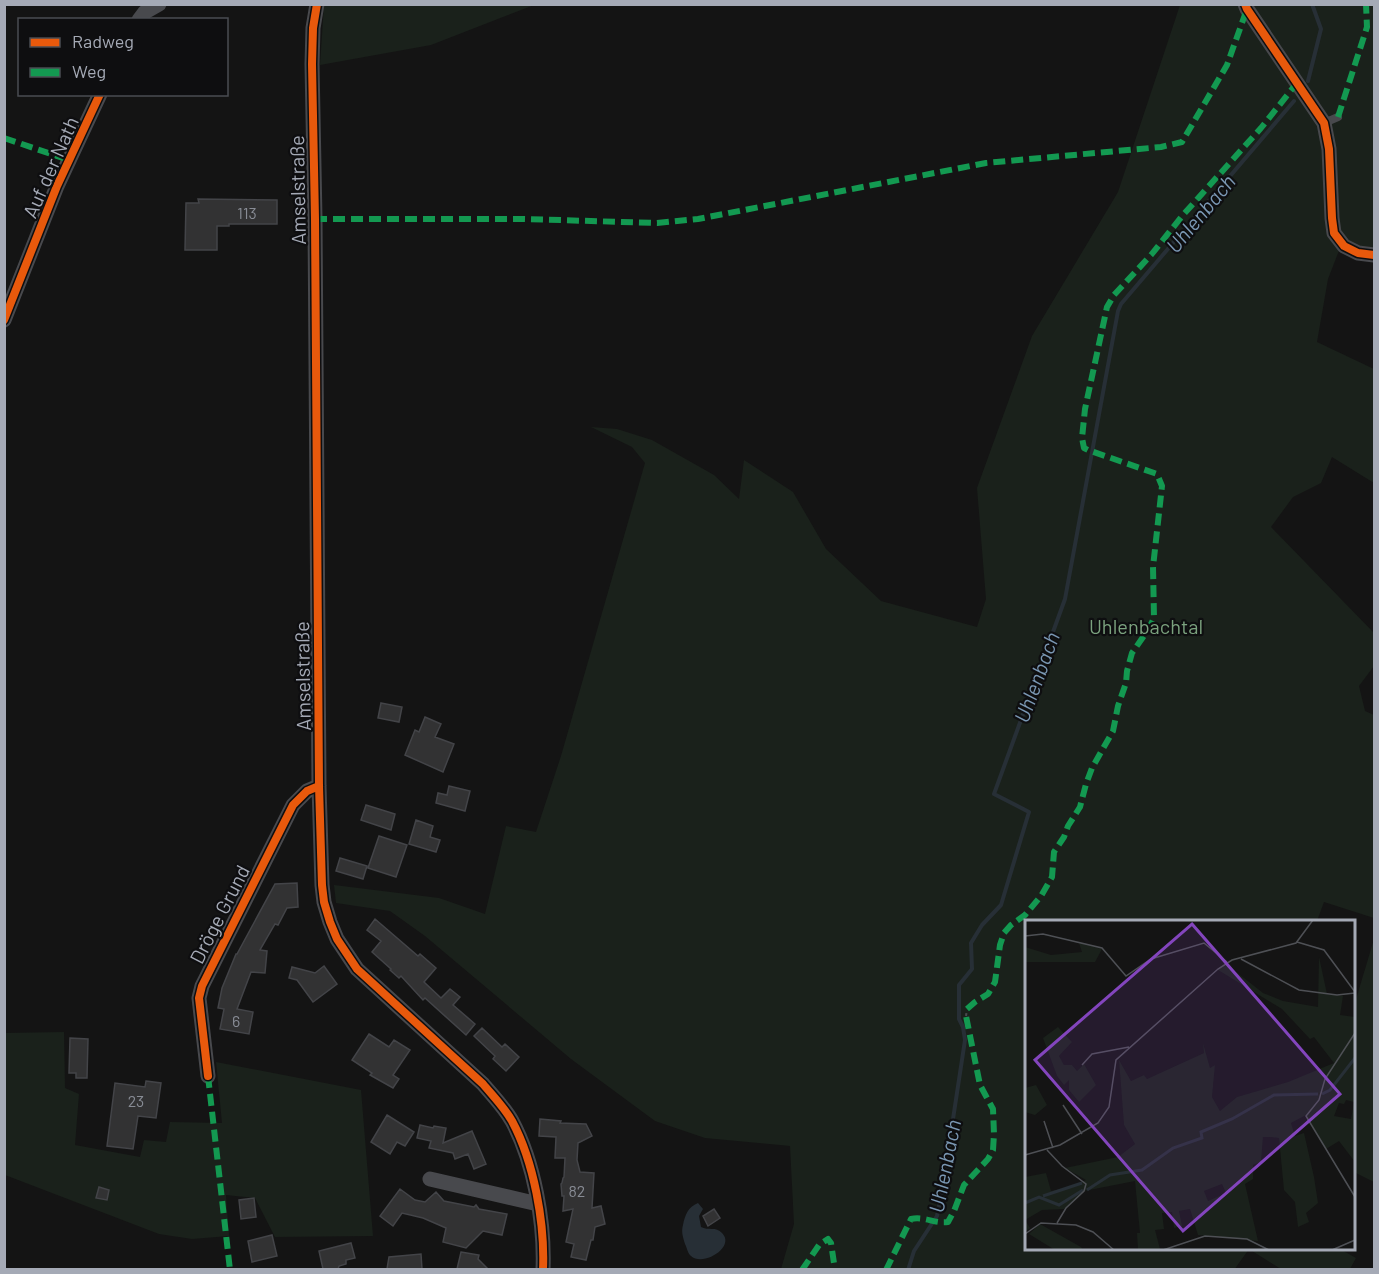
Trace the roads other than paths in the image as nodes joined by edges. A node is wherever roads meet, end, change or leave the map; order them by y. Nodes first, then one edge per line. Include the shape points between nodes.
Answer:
1 (159, 4) edge
2 (317, 4) edge
3 (1245, 4) edge
4 (140, 18) edge
5 (99, 96) edge
6 (1374, 255) edge
7 (4, 320) edge
8 (319, 786) junction
9 (208, 1076) dead end
10 (430, 1179) dead end
11 (538, 1203) junction
12 (543, 1269) edge

1 - 4 street
2 - 8 street, Amselstraße via 312,64
3 - 6 street via 1331,120 1334,233 1344,246
5 - 7 street, Auf der Nath via 57,186
8 - 9 street, Dröge Grund via 307,791 293,805 202,986 199,998
8 - 11 street, Amselstraße via 322,885 337,939 357,969 500,1104 520,1139
10 - 11 street
11 - 12 street, Amselstraße

